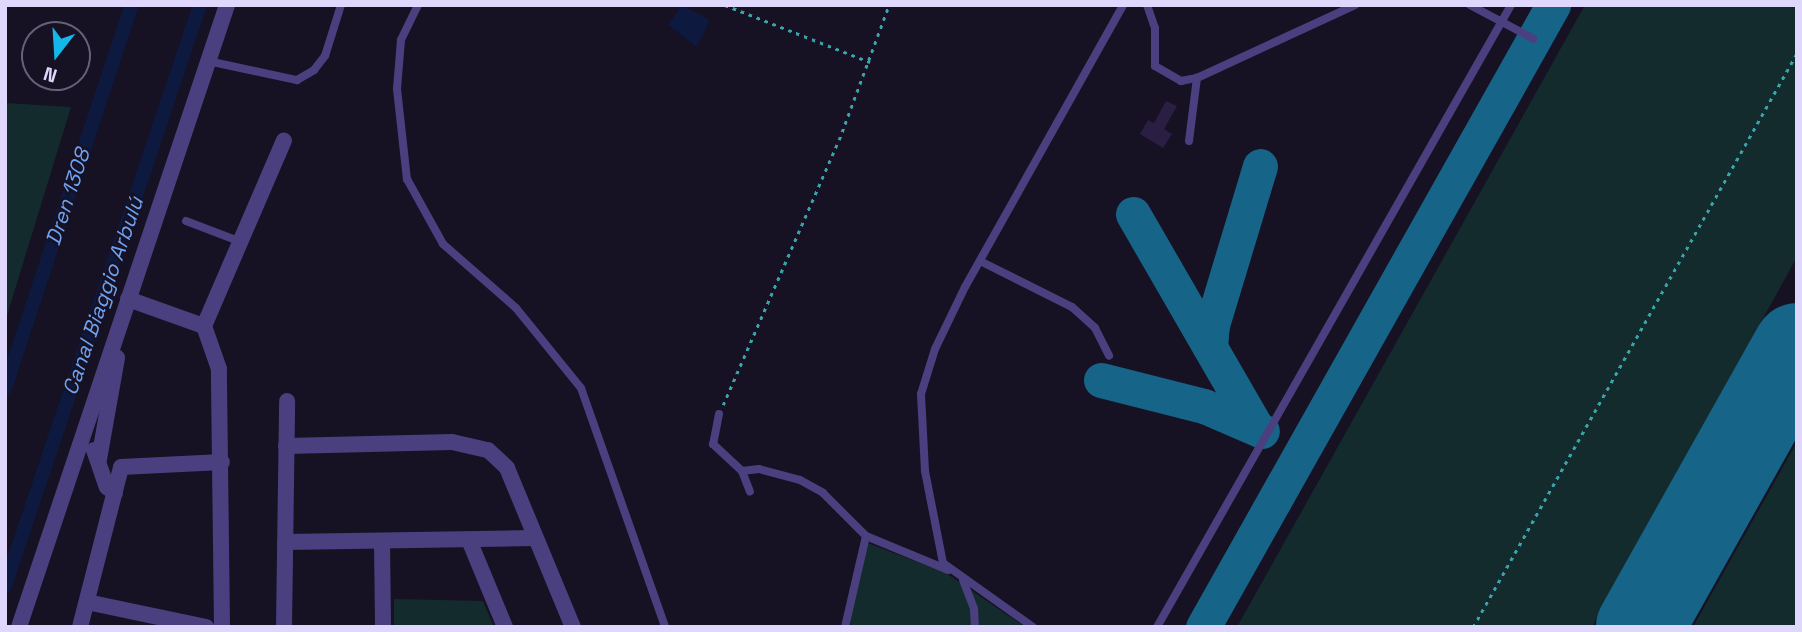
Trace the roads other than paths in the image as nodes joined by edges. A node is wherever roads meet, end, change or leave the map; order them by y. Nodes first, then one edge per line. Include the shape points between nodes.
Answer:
1 (227, 5) edge
2 (341, 5) edge
3 (418, 5) edge
4 (1123, 5) edge
5 (1147, 5) edge
6 (1355, 5) edge
7 (1470, 5) edge
8 (1511, 5) edge
9 (1501, 22) junction
10 (1534, 39) dead end
11 (208, 61) junction
12 (1197, 78) junction
13 (284, 140) dead end
14 (1189, 141) dead end
15 (186, 221) dead end
16 (241, 242) junction
17 (980, 261) junction
18 (128, 299) junction
19 (123, 316) junction
20 (204, 326) junction
21 (1109, 356) dead end
22 (287, 401) dead end
23 (719, 414) road end
24 (83, 433) junction
25 (286, 446) junction
26 (99, 459) junction
27 (222, 462) junction
28 (741, 471) junction
29 (750, 492) dead end
30 (115, 493) junction
31 (866, 536) junction
32 (534, 538) junction
33 (468, 540) junction
34 (285, 542) junction
35 (382, 542) junction
36 (951, 571) junction
37 (963, 580) junction
38 (87, 602) junction
39 (19, 627) edge
40 (80, 627) edge
41 (206, 627) edge
42 (222, 627) edge
43 (284, 627) edge
44 (383, 627) edge
45 (505, 627) edge
46 (573, 627) edge
47 (665, 627) edge
48 (845, 627) edge
49 (975, 627) edge
50 (1033, 627) edge
51 (1157, 627) edge

1 - 11 street
2 - 11 lane via 325,56 314,71 297,80 273,79
3 - 47 lane via 401,40 397,89 407,179 443,244 516,308 581,388
4 - 17 lane
5 - 12 lane via 1155,28 1155,66 1181,81
6 - 12 lane
7 - 9 lane
8 - 9 lane
9 - 10 lane
9 - 51 lane
11 - 18 street
12 - 14 lane
13 - 16 street
15 - 16 lane
16 - 20 street
17 - 21 lane via 1072,307 1095,328
17 - 36 lane via 935,349 919,411 937,550
18 - 19 street
18 - 20 street
19 - 24 street
19 - 26 street
20 - 27 street via 219,369
22 - 25 street
23 - 28 lane via 713,444
24 - 26 street
24 - 39 street
25 - 32 street via 452,442 488,450 507,468
25 - 34 street
26 - 30 street via 107,487
27 - 30 street via 121,467
27 - 42 street
28 - 29 lane
28 - 31 lane via 759,469 800,480 823,493
30 - 38 street
31 - 36 lane
31 - 48 lane
32 - 33 street
32 - 46 street
33 - 35 street
33 - 45 street
34 - 35 street
34 - 43 street
35 - 44 street
36 - 37 lane
37 - 49 lane
37 - 50 lane
38 - 40 street
38 - 41 street

